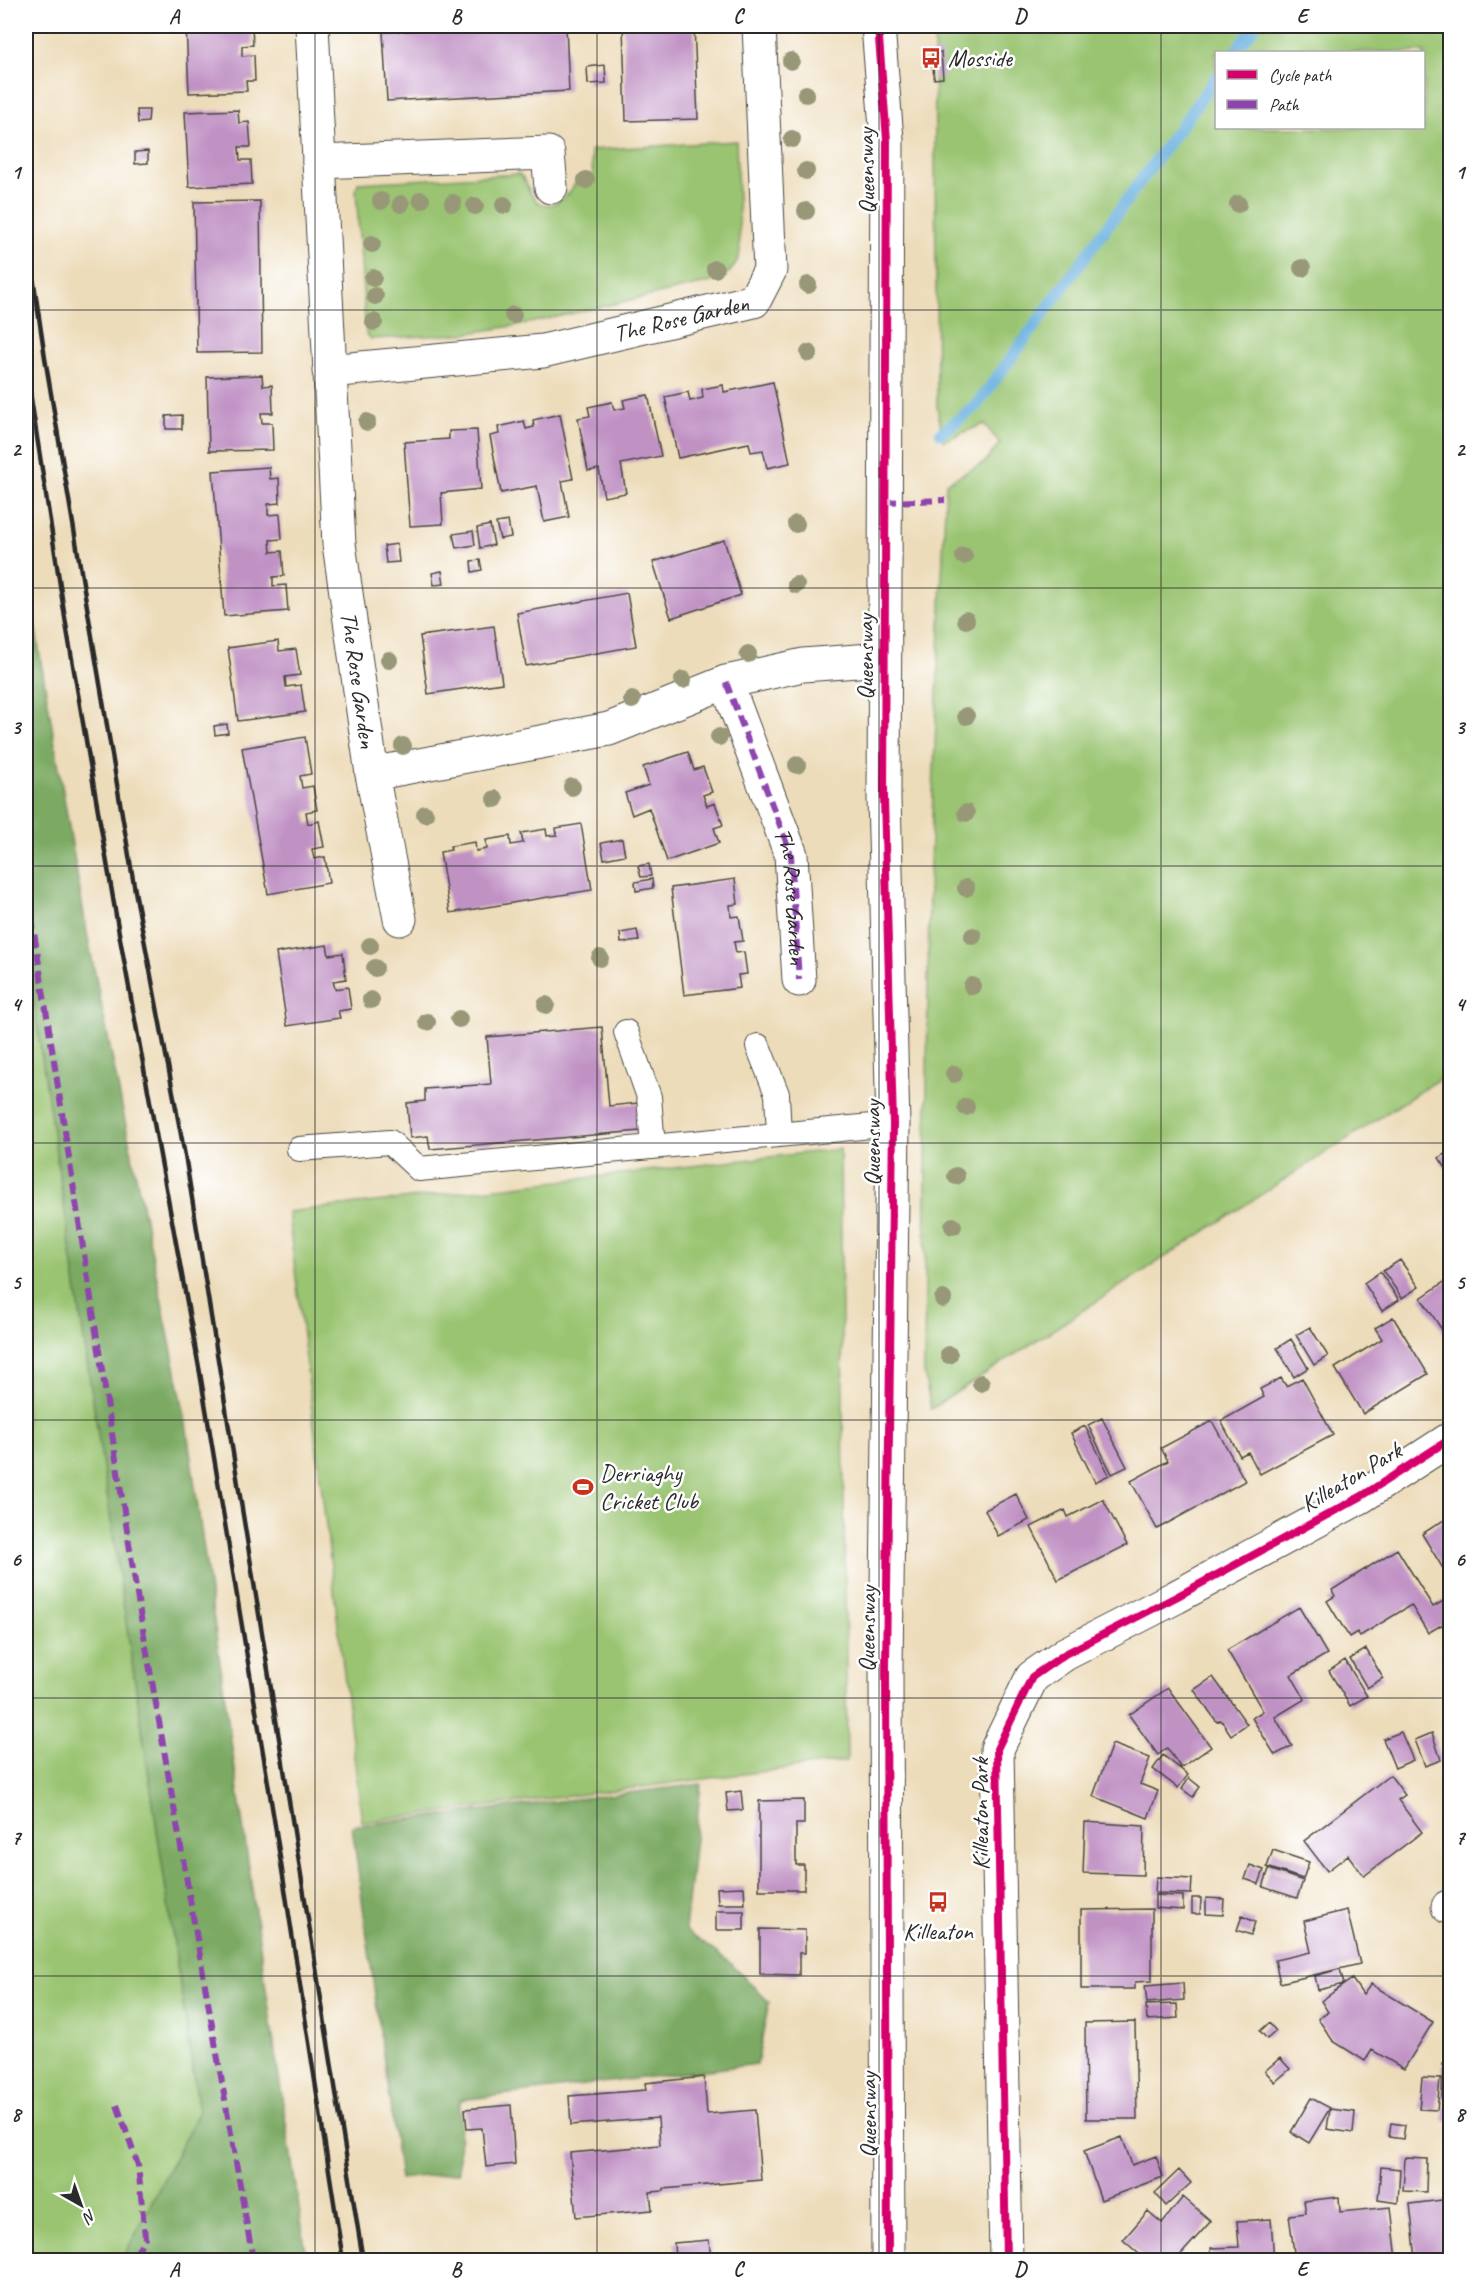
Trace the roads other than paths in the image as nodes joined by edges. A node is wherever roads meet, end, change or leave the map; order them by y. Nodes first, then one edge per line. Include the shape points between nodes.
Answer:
1 (312, 26) edge
2 (759, 26) edge
3 (878, 26) edge
4 (319, 162) junction
5 (551, 187) dead end
6 (329, 371) junction
7 (884, 659) junction
8 (726, 682) junction
9 (372, 774) junction
10 (400, 919) dead end
11 (799, 980) dead end
12 (626, 1032) dead end
13 (759, 1046) dead end
14 (892, 1124) junction
15 (779, 1135) junction
16 (654, 1147) junction
17 (298, 1149) dead end
18 (1450, 1439) edge
19 (888, 2260) edge
20 (1006, 2260) edge

1 - 4 street, The Rose Garden
2 - 6 street, The Rose Garden via 770,270 754,301 543,351
3 - 7 street, Queensway via 887,140
4 - 5 street via 548,153
4 - 6 street, The Rose Garden
6 - 9 street, The Rose Garden via 339,544
7 - 8 street, The Rose Garden via 803,664
7 - 14 street, Queensway
8 - 9 street, The Rose Garden via 609,729
8 - 11 street, The Rose Garden via 790,855
9 - 10 street, The Rose Garden
12 - 16 lane via 649,1097
13 - 15 lane via 777,1094
14 - 15 lane
14 - 19 street, Queensway via 886,1666
15 - 16 lane
16 - 17 lane via 419,1169 390,1142
18 - 20 street, Killeaton Park via 1362,1496 1065,1654 1032,1677 997,1749

